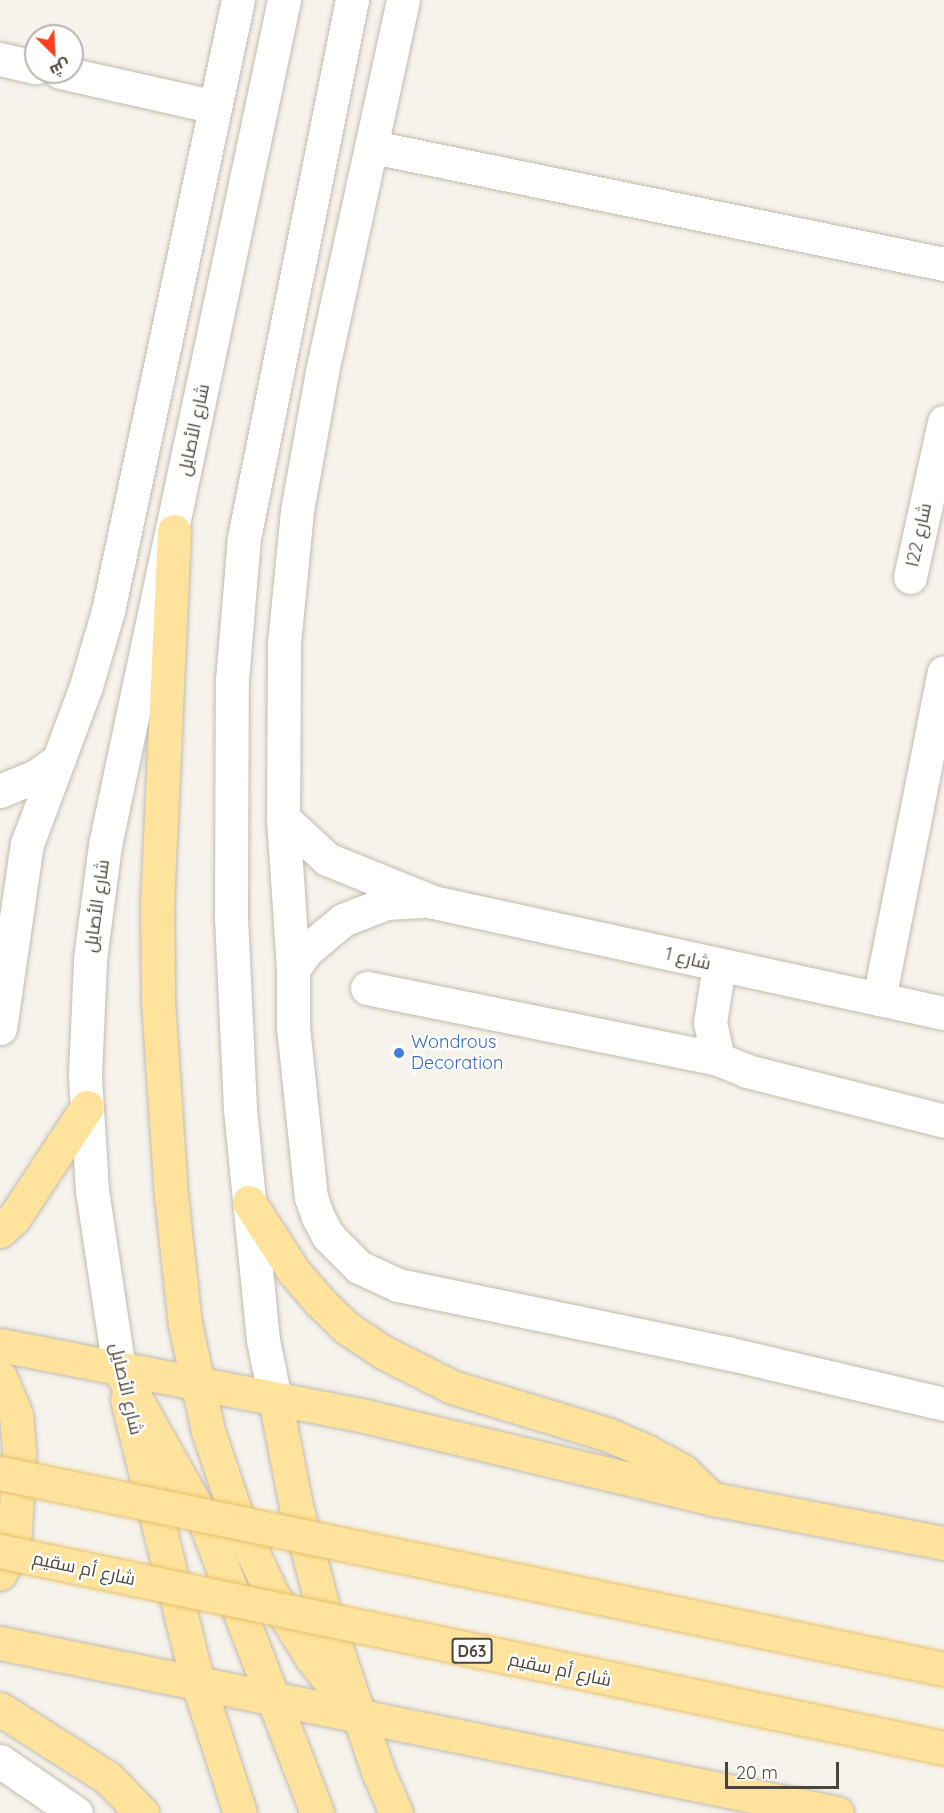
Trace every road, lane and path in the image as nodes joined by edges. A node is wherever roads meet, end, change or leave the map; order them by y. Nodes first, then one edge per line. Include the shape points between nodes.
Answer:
1 (238, 0) edge
2 (284, 0) edge
3 (352, 0) edge
4 (403, 0) edge
5 (0, 58) edge
6 (24, 64) edge
7 (84, 77) edge
8 (215, 106) junction
9 (373, 147) junction
10 (944, 264) edge
11 (278, 366) junction
12 (322, 372) junction
13 (944, 422) edge
14 (174, 531) junction
15 (910, 577) dead end
16 (944, 672) edge
17 (59, 759) junction
18 (0, 791) edge
19 (283, 819) junction
20 (0, 843) edge
21 (20, 874) junction
22 (433, 902) junction
23 (719, 966) junction
24 (294, 969) junction
25 (367, 988) dead end
26 (879, 999) junction
27 (944, 1013) edge
28 (0, 1028) edge
29 (718, 1059) junction
30 (87, 1107) junction
31 (944, 1121) edge
32 (249, 1202) junction
33 (0, 1230) edge
34 (0, 1346) edge
35 (119, 1369) junction
36 (0, 1377) edge
37 (197, 1384) junction
38 (275, 1399) junction
39 (944, 1404) edge
40 (0, 1473) edge
41 (712, 1499) junction
42 (944, 1543) edge
43 (0, 1551) edge
44 (0, 1574) edge
45 (0, 1642) edge
46 (944, 1669) edge
47 (198, 1683) junction
48 (272, 1700) junction
49 (0, 1709) edge
50 (358, 1716) junction
51 (944, 1748) edge
52 (0, 1761) edge
53 (781, 1802) junction
54 (76, 1813) edge
55 (141, 1813) edge
56 (240, 1813) edge
57 (317, 1813) edge
58 (396, 1813) edge
59 (712, 1813) edge
60 (837, 1813) edge

1 - 8 street
2 - 14 street, شارع الأصايل
3 - 11 street
4 - 9 street
5 - 6 street
7 - 8 street
8 - 17 street via 108,611
9 - 10 street
9 - 12 street
11 - 12 street
11 - 32 street via 244,538 229,751 235,1013
12 - 19 street via 297,511 284,645
13 - 15 street, شارع 22ا
14 - 30 street, شارع الأصايل via 105,845 90,959
14 - 37 main road via 157,901 158,1001 171,1196 185,1324
16 - 26 street
17 - 18 street via 38,775
17 - 21 street via 35,815
19 - 22 street, شارع 1 via 327,858
19 - 24 street
20 - 21 street
21 - 28 street
22 - 23 street, شارع 1
22 - 24 street, شارع 1 via 410,900 364,910 323,934
23 - 26 street, شارع 1
23 - 29 street via 710,1022
24 - 39 street via 293,1027 310,1197 328,1236 359,1267 398,1285 727,1353
25 - 29 street
26 - 27 street, شارع 1
29 - 31 street via 747,1071
30 - 33 main road via 14,1218
30 - 35 street, شارع الأصايل via 92,1191
32 - 38 street via 263,1340
32 - 41 main road via 282,1255 321,1303 347,1328 383,1352 452,1387 607,1434 646,1450 683,1471
34 - 35 main road
35 - 37 main road
35 - 47 main road, شارع الأصايل
35 - 48 main road via 205,1522 236,1595
36 - 44 main road via 16,1415 19,1452 14,1546
37 - 38 main road
37 - 50 main road via 227,1494 273,1594 311,1657
38 - 41 main road via 394,1422
38 - 50 main road via 298,1517
40 - 46 main road, bridge
41 - 42 main road
43 - 51 main road, شارع أم سقيم / D63, bridge
45 - 47 main road
47 - 48 main road
47 - 56 main road, شارع الأصايل
48 - 50 main road
48 - 57 main road
49 - 55 main road via 108,1778
50 - 53 main road
50 - 58 main road
52 - 54 street
53 - 59 main road via 754,1803
53 - 60 main road

